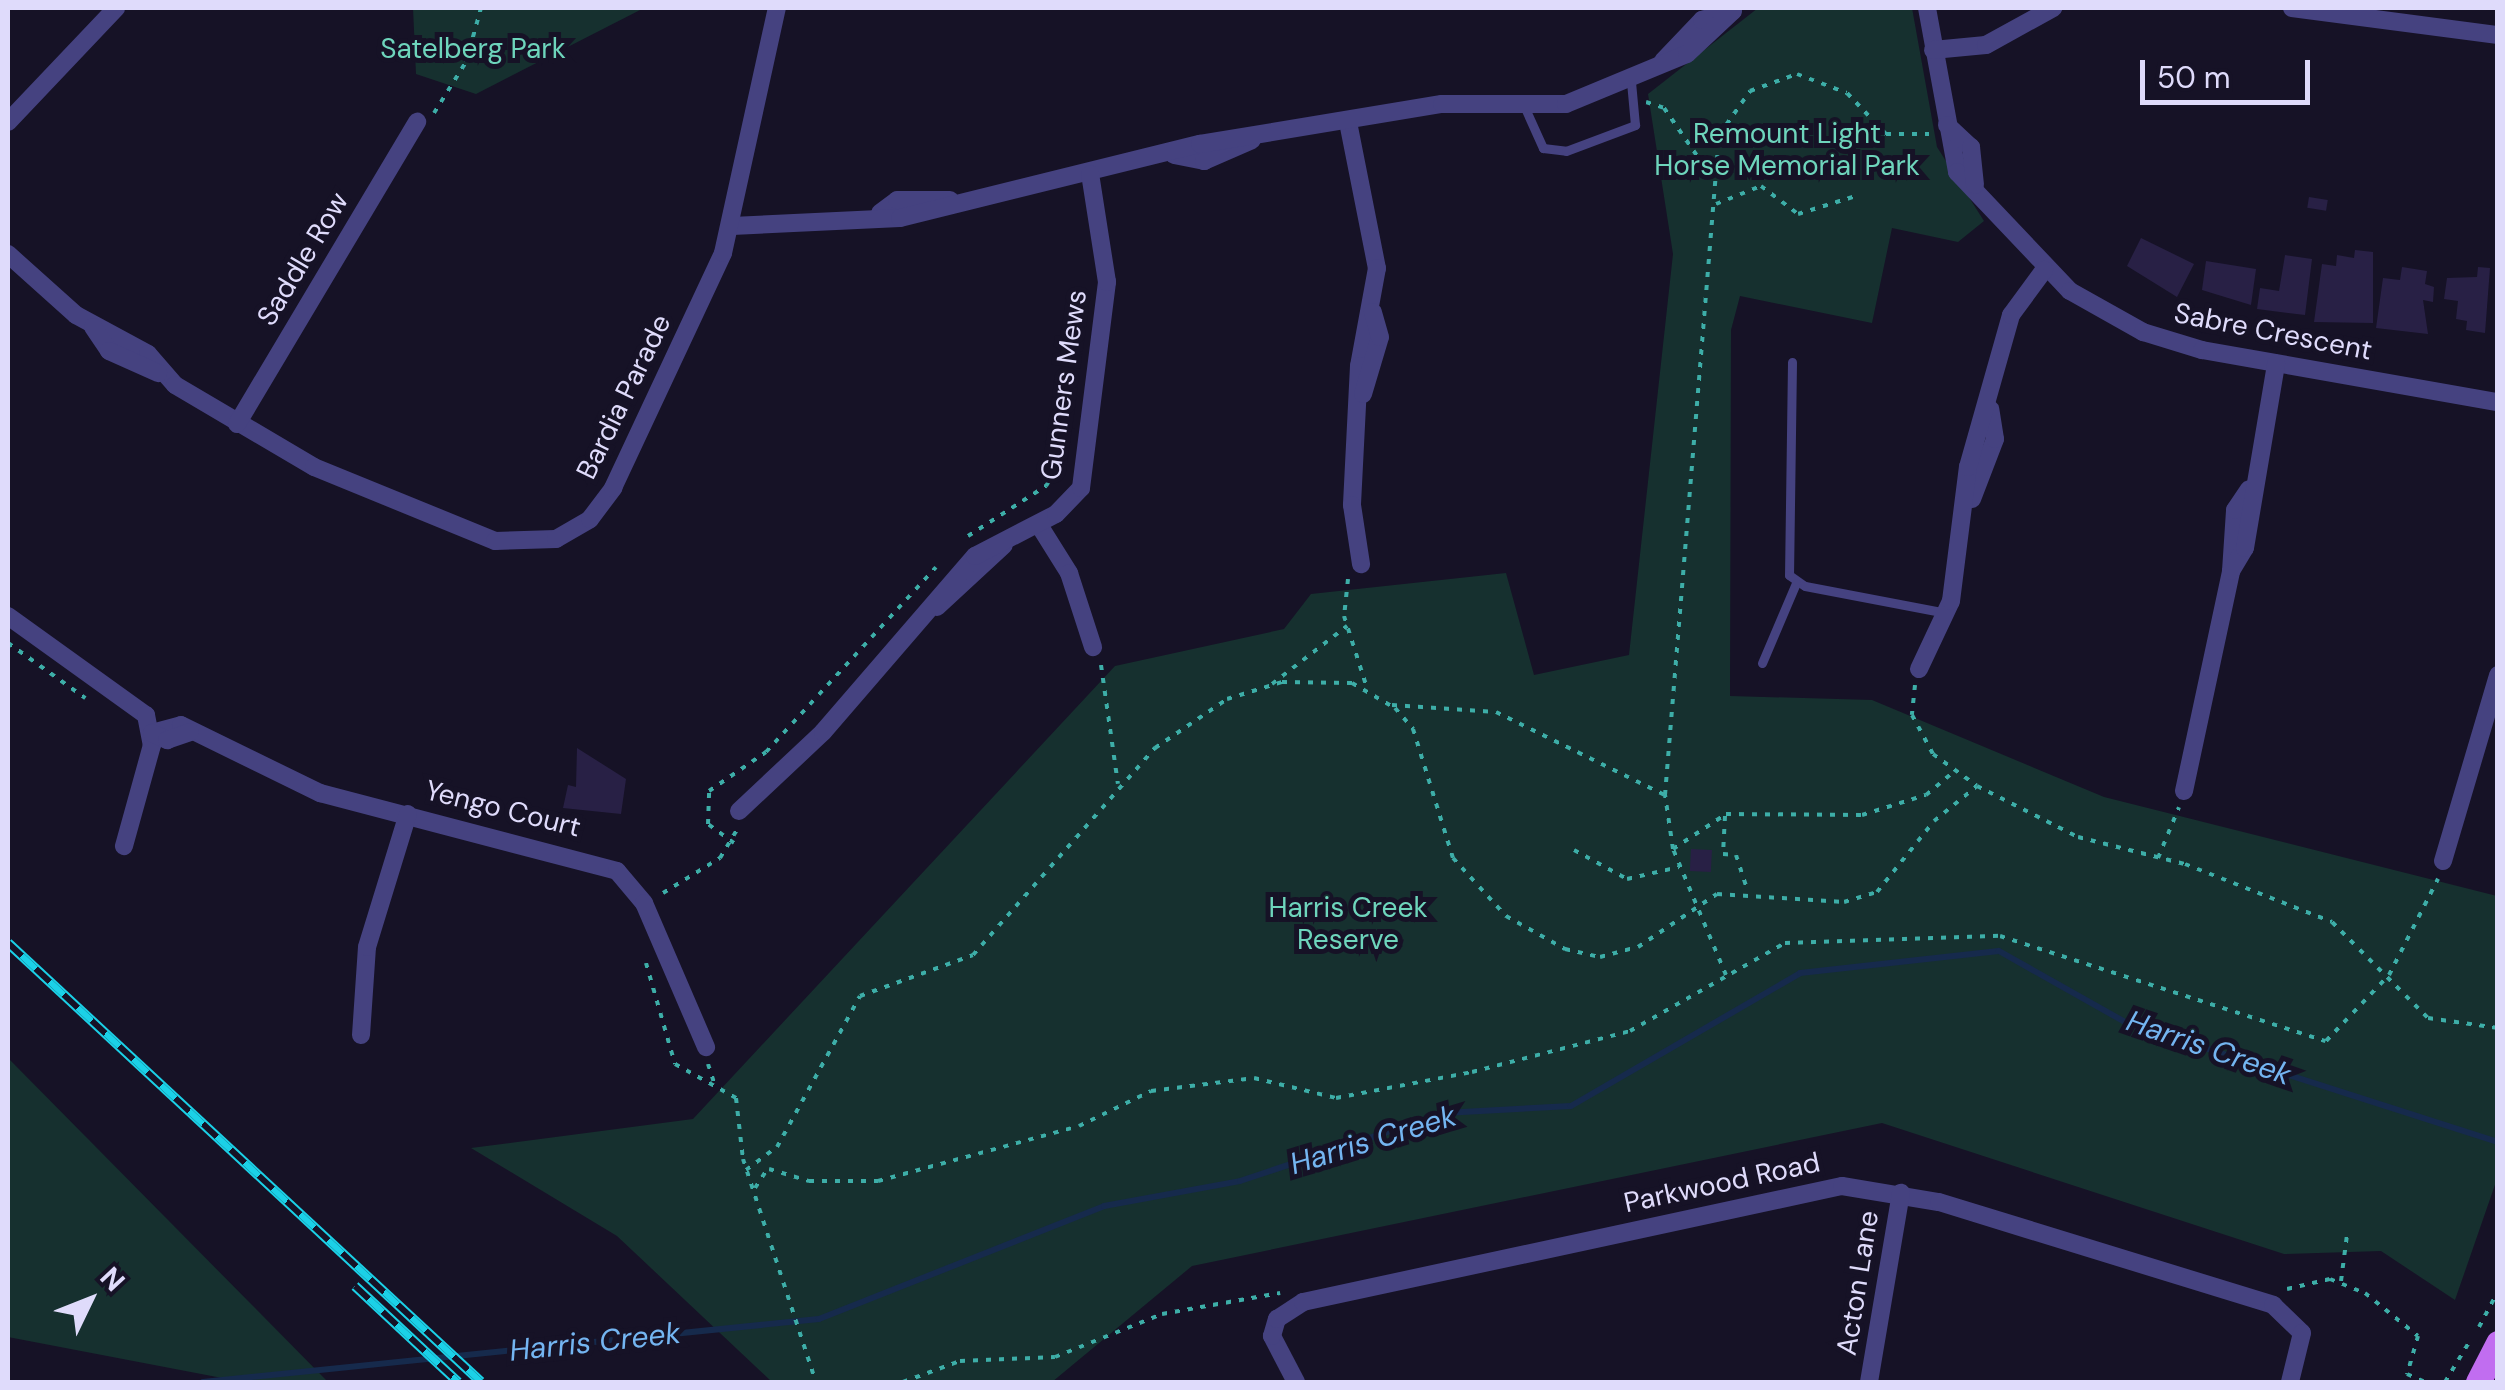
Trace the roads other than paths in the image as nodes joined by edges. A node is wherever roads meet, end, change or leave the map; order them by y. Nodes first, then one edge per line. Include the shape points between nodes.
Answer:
1 (116, 8) edge
2 (777, 8) edge
3 (1927, 8) edge
4 (2053, 8) edge
5 (2292, 8) edge
6 (1736, 9) edge
7 (2498, 35) edge
8 (1933, 50) junction
9 (1631, 82) junction
10 (1525, 108) junction
11 (8, 122) edge
12 (416, 122) road end
13 (1348, 122) junction
14 (1090, 174) junction
15 (732, 226) junction
16 (12, 267) edge
17 (2044, 270) junction
18 (1792, 362) dead end
19 (2276, 364) junction
20 (2498, 402) edge
21 (237, 424) junction
22 (1039, 525) junction
23 (1361, 564) road end
24 (1796, 582) junction
25 (1948, 614) junction
26 (8, 616) edge
27 (1093, 647) road end
28 (1762, 663) dead end
29 (1918, 668) road end
30 (2498, 675) edge
31 (152, 733) junction
32 (2184, 792) road end
33 (740, 810) road end
34 (408, 814) junction
35 (124, 846) dead end
36 (2443, 861) road end
37 (360, 1034) dead end
38 (706, 1047) dead end
39 (1901, 1193) junction
40 (2498, 1343) edge
41 (1296, 1382) edge
42 (1869, 1382) edge
43 (2290, 1382) edge
44 (2478, 1382) edge

1 - 11 street
2 - 15 street, Bardia Parade
3 - 8 street, Sabre Crescent
4 - 8 street via 1986,45
5 - 7 street
6 - 9 street via 1702,20 1663,61
8 - 17 street, Sabre Crescent via 1957,172
9 - 10 street
9 - 10 lane via 1635,125 1566,151 1543,148
10 - 13 street via 1461,102
12 - 21 street, Saddle Row
13 - 14 street
13 - 23 street via 1376,254 1359,366 1363,394 1352,505
14 - 15 street via 950,200 931,212 880,213 785,230
14 - 22 street, Gunners Mews via 1107,282 1085,477 1075,499
15 - 21 street, Bardia Parade via 613,488 590,519 556,539 514,545 444,523
16 - 21 street, Bardia Parade via 93,326 148,354 158,373
17 - 19 street, Sabre Crescent via 2143,332
17 - 25 street via 2011,315 1990,410 1972,450 1971,500
18 - 24 lane via 1787,568
19 - 20 street, Sabre Crescent
19 - 32 street via 2249,489 2235,510 2231,571
22 - 27 street via 1069,573
22 - 33 street, Gunners Mews via 1004,545 937,608
24 - 25 lane
24 - 28 lane
25 - 29 street
26 - 31 street via 52,656 130,698
30 - 36 street
31 - 34 street, Yengo Court via 162,726 190,732 320,792
31 - 35 street
34 - 37 street via 367,948
34 - 38 street, Yengo Court via 605,864 644,903
39 - 41 street, Parkwood Road via 1820,1187 1303,1302 1283,1313 1272,1336
39 - 42 street, Acton Lane
39 - 43 street, Parkwood Road via 2273,1305 2298,1324 2303,1351
40 - 44 main road

